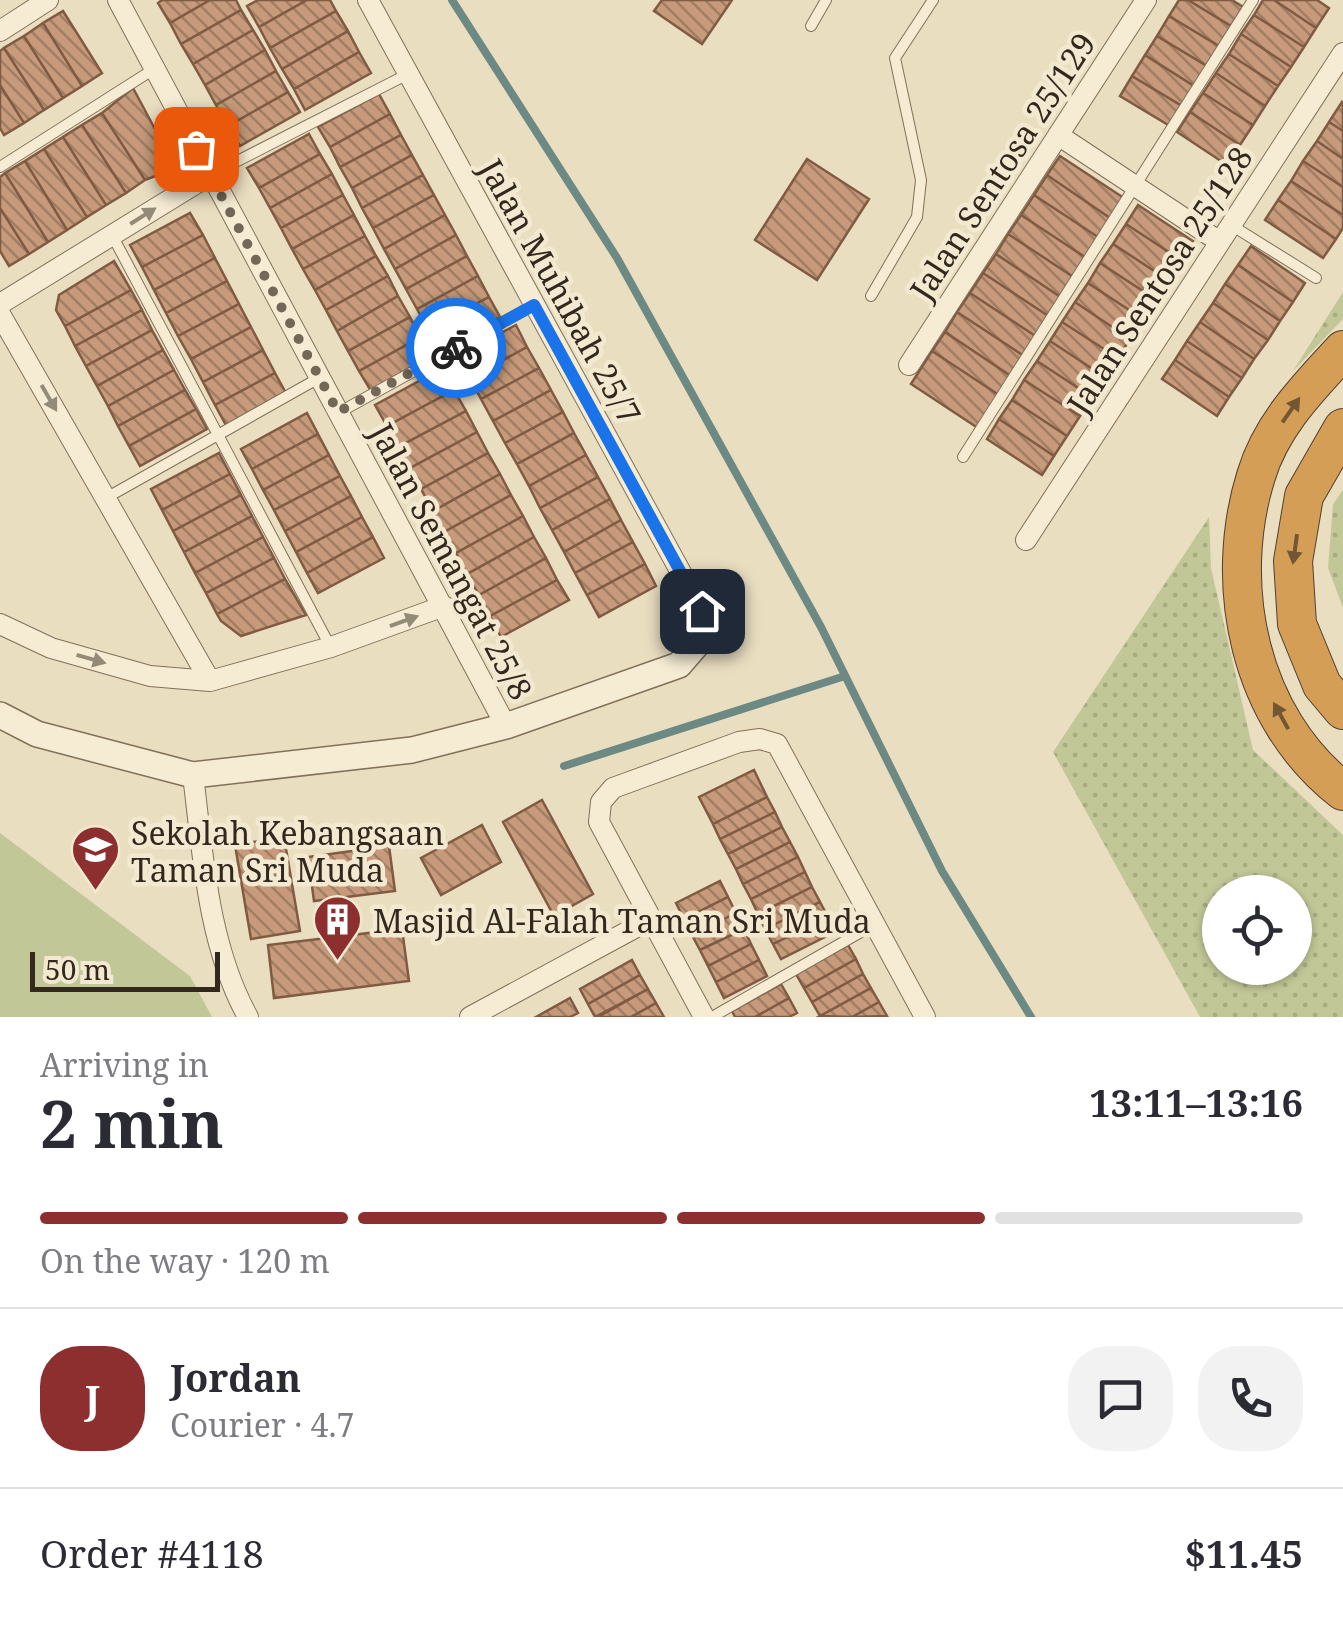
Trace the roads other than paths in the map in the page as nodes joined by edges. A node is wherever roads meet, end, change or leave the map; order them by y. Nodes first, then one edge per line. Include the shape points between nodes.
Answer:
1 (48, 0) edge
2 (118, 0) edge
3 (368, 0) edge
4 (826, 0) edge
5 (933, 0) edge
6 (1146, 0) edge
7 (1253, 0) edge
8 (812, 26) dead end
9 (0, 31) edge
10 (1343, 53) edge
11 (154, 69) junction
12 (408, 74) junction
13 (1058, 135) junction
14 (0, 168) edge
15 (210, 175) junction
16 (1136, 187) junction
17 (1225, 234) junction
18 (112, 235) junction
19 (1316, 278) dead end
20 (870, 296) dead end
21 (0, 304) edge
22 (534, 305) junction
23 (0, 314) edge
24 (1343, 350) edge
25 (908, 365) dead end
26 (320, 378) junction
27 (338, 412) junction
28 (1343, 428) edge
29 (218, 435) junction
30 (963, 456) dead end
31 (106, 498) junction
32 (1026, 540) dead end
33 (444, 606) junction
34 (702, 611) joint
35 (0, 624) edge
36 (330, 647) junction
37 (210, 681) junction
38 (1343, 710) edge
39 (0, 715) edge
40 (506, 726) junction
41 (193, 775) junction
42 (1343, 790) edge
43 (651, 919) junction
44 (875, 924) junction
45 (474, 1016) edge
46 (248, 1017) edge
47 (708, 1017) edge
48 (925, 1017) edge

1 - 9 street
2 - 11 street, Jalan Semangat 25/8
3 - 12 street, Jalan Muhibah 25/7
4 - 8 lane
5 - 20 lane via 895,58 921,180 917,217
6 - 13 street, Jalan Sentosa 25/129
7 - 16 lane
10 - 17 street, Jalan Sentosa 25/128
11 - 14 lane
11 - 15 street, Jalan Semangat 25/8
12 - 15 lane
12 - 22 street, Jalan Muhibah 25/7
13 - 16 street
13 - 25 street, Jalan Sentosa 25/129
18 -> 15 street
15 - 26 street, Jalan Semangat 25/8
16 - 17 street
16 - 30 lane
17 - 19 lane
17 - 32 street, Jalan Sentosa 25/128
18 - 21 street
18 - 29 lane
22 - 27 lane
22 - 34 street, Jalan Muhibah 25/7
23 -> 31 street
42 -> 24 highway via 1296,743 1267,690 1244,624 1240,555 1256,474 1290,408
26 - 27 street, Jalan Semangat 25/8
26 - 29 lane
27 - 33 street, Jalan Semangat 25/8
28 -> 38 highway via 1304,496 1293,561 1297,624 1322,685
29 - 31 lane
29 - 36 lane
31 - 37 street
36 -> 33 street
33 - 40 street, Jalan Semangat 25/8
34 - 40 street via 698,643 679,665
35 -> 37 street via 52,648 150,676
36 - 37 street
39 - 41 street via 37,734
40 - 41 street via 412,750
41 - 46 street via 208,892 232,989
43 - 44 street via 598,822 601,802 613,788 760,739 777,744
43 - 45 street
43 - 47 street
44 - 47 lane
44 - 48 street

